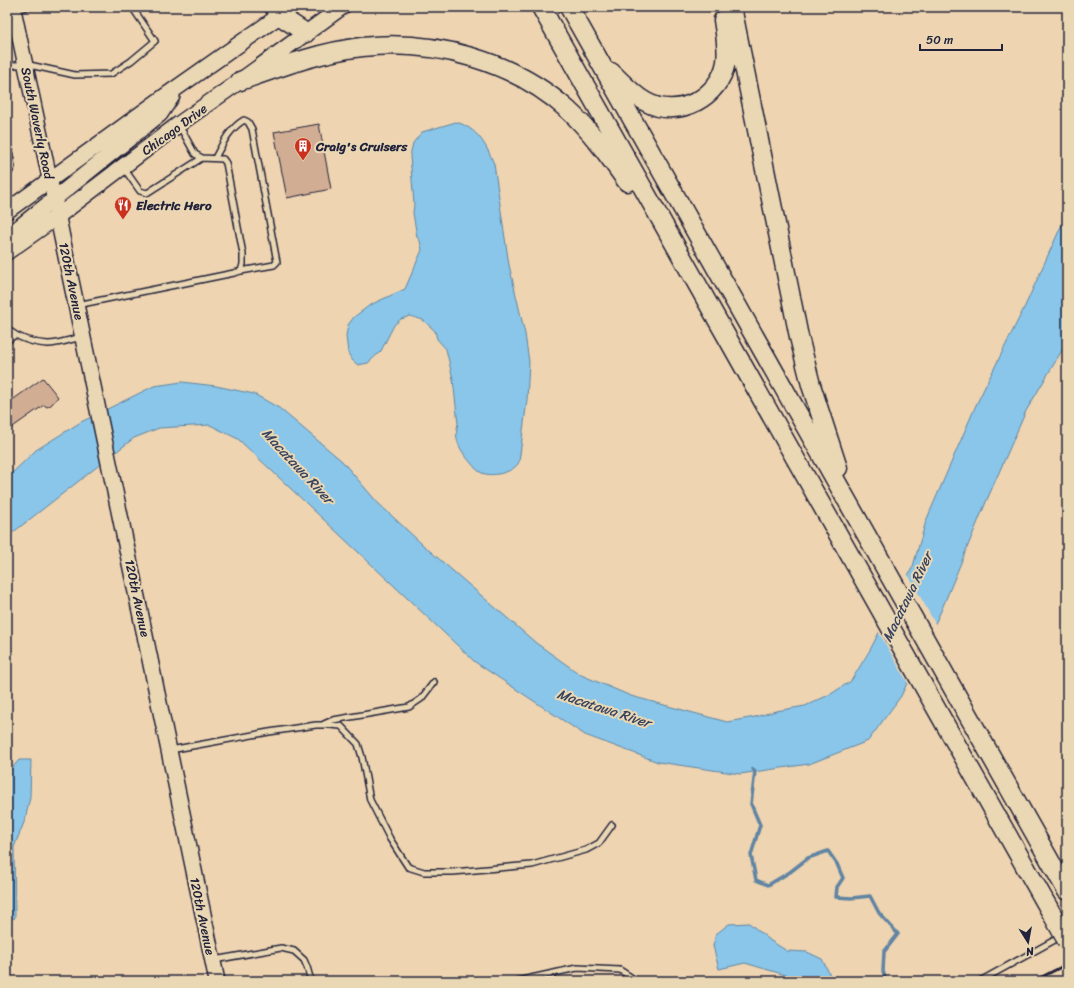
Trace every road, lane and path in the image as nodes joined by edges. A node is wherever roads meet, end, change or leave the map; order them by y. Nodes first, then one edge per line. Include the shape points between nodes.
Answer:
1 (132, 7) edge
2 (342, 7) edge
3 (541, 7) edge
4 (569, 7) edge
5 (720, 7) edge
6 (732, 7) edge
7 (18, 8) edge
8 (282, 10) edge
9 (306, 33) junction
10 (598, 60) junction
11 (25, 64) junction
12 (7, 66) edge
13 (240, 81) junction
14 (178, 87) junction
15 (179, 124) junction
16 (7, 139) edge
17 (202, 158) junction
18 (215, 158) junction
19 (123, 166) junction
20 (7, 176) edge
21 (50, 180) junction
22 (54, 199) junction
23 (7, 211) edge
24 (58, 216) junction
25 (7, 236) edge
26 (7, 252) edge
27 (681, 257) junction
28 (241, 271) junction
29 (76, 305) junction
30 (7, 329) edge
31 (14, 335) junction
32 (83, 336) junction
33 (7, 340) edge
34 (849, 503) junction
35 (434, 682) dead end
36 (321, 725) junction
37 (169, 750) junction
38 (612, 825) dead end
39 (1067, 891) edge
40 (1067, 933) edge
41 (1067, 941) edge
42 (213, 960) junction
43 (217, 981) edge
44 (311, 981) edge
45 (517, 981) edge
46 (637, 981) edge
47 (980, 981) edge

1 - 11 lane via 155,41 111,74 74,75
2 - 9 main road, Chicago Drive
3 - 27 highway
4 - 10 highway
5 - 10 highway via 726,38 726,62 723,73 710,93 690,105 666,108 647,103
6 - 34 highway via 801,343 811,384
7 - 11 main road, South Waverly Road
8 - 9 highway
8 - 14 main road
9 - 13 main road, Chicago Drive
10 - 34 highway
11 - 12 lane
11 - 21 main road, South Waverly Road
13 - 15 main road, Chicago Drive
13 - 27 highway via 324,54 377,46 428,48 469,56 488,63 545,92 580,121
14 - 21 main road
14 - 22 main road via 160,114
15 - 17 lane via 195,154
15 - 19 main road, Chicago Drive
16 - 20 lane via 12,167
17 - 18 lane
17 - 19 lane via 147,192 140,191
18 - 28 lane via 223,159 226,163 243,254
18 - 28 lane via 236,125 244,120 248,122 252,129 277,262 274,265
19 - 24 main road, Chicago Drive
21 - 22 main road, South Waverly Road
21 - 23 main road
22 - 24 main road, South Waverly Road
22 - 25 main road
24 - 26 main road, Chicago Drive
24 - 29 main road, 120th Avenue
27 - 41 highway, bridge
28 - 29 lane
29 - 32 main road, 120th Avenue
30 - 31 lane
31 - 32 lane via 49,344
31 - 33 lane
32 - 37 main road, 120th Avenue
34 - 39 highway
35 - 36 lane via 421,699 409,707 333,720
36 - 37 lane
36 - 38 lane via 341,726 358,744 370,800 408,867 424,872 532,865 586,850 599,843
37 - 42 main road, 120th Avenue
40 - 47 lane
42 - 43 main road, 120th Avenue
42 - 44 lane via 280,948 294,951 304,960
45 - 46 lane via 577,968 620,970

